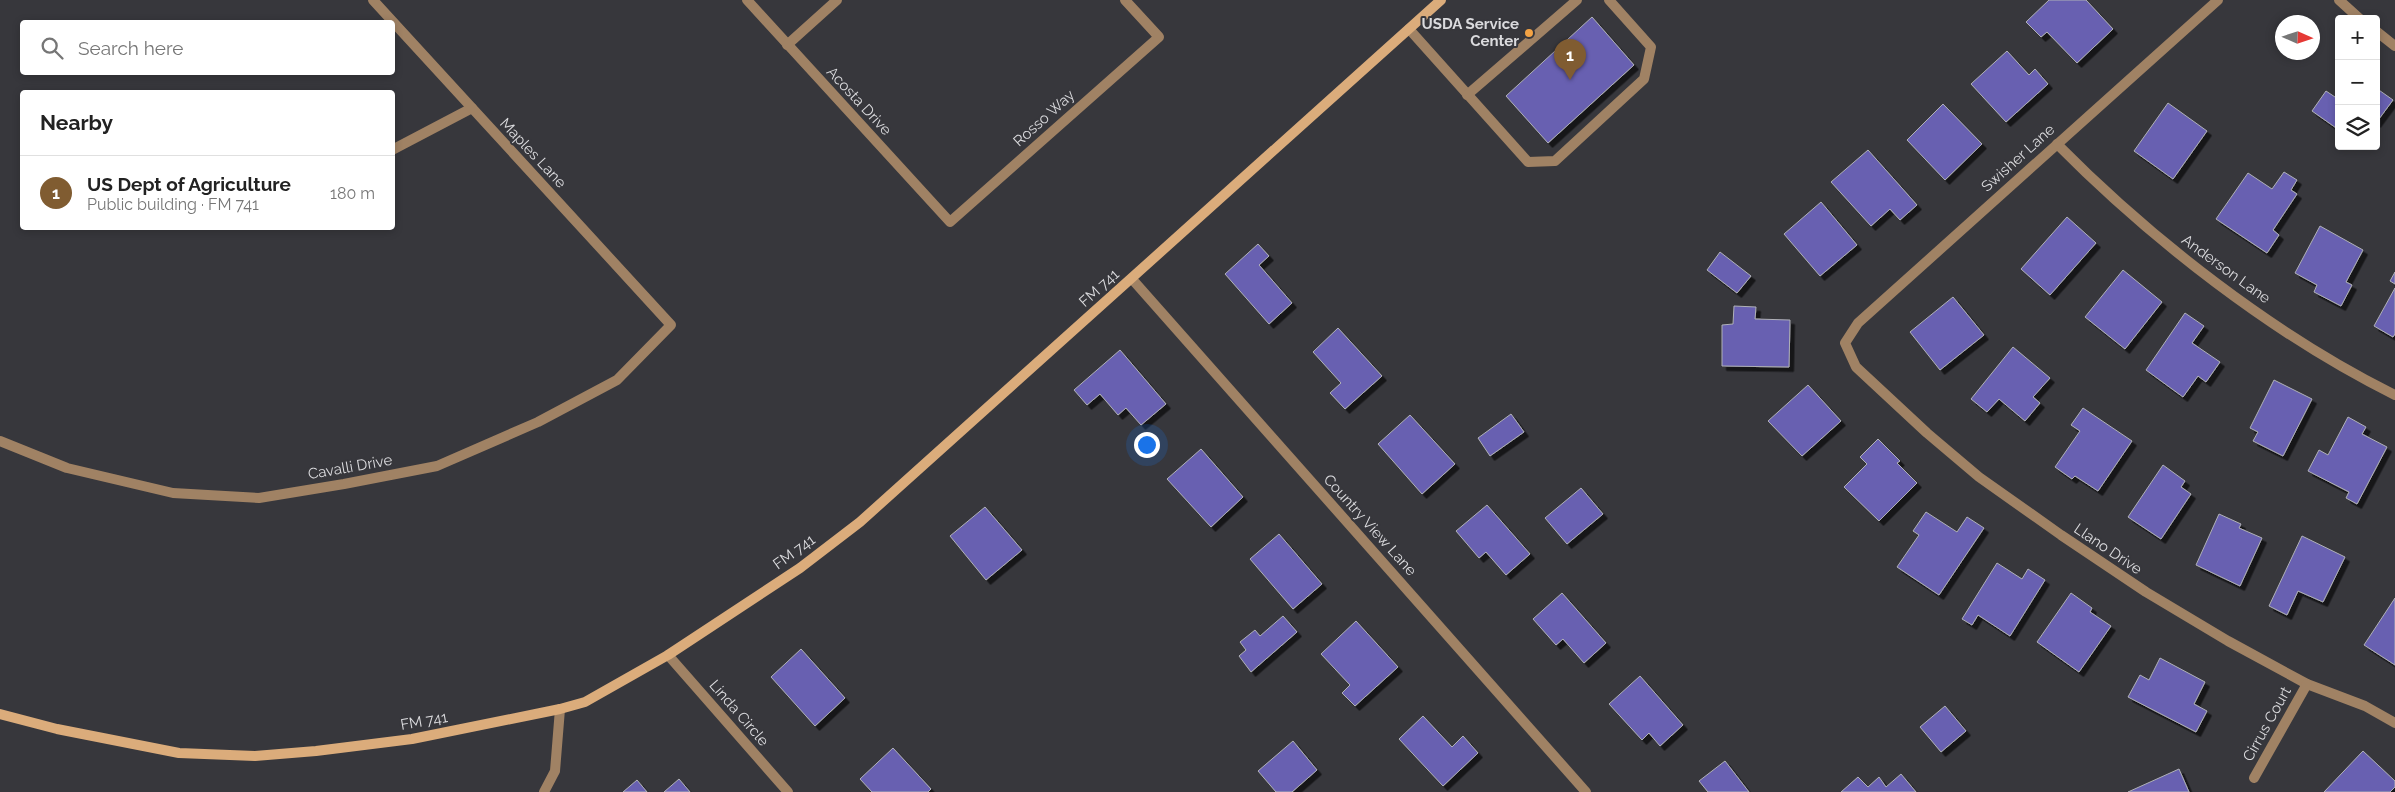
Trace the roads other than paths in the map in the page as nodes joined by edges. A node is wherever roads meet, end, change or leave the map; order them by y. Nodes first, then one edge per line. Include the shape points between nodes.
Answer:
1 (373, 0) edge
2 (747, 0) edge
3 (837, 0) edge
4 (1125, 0) edge
5 (1441, 0) edge
6 (1578, 0) edge
7 (1609, 0) edge
8 (2218, 0) edge
9 (2339, 0) edge
10 (2356, 15) edge
11 (391, 20) edge
12 (395, 24) edge
13 (1409, 29) junction
14 (2380, 35) edge
15 (787, 45) junction
16 (2395, 46) edge
17 (1467, 95) junction
18 (472, 108) junction
19 (2057, 144) junction
20 (395, 148) edge
21 (950, 222) joint
22 (1132, 279) junction
23 (671, 325) joint
24 (1845, 343) joint
25 (2395, 395) edge
26 (0, 441) edge
27 (668, 655) junction
28 (2306, 684) junction
29 (560, 709) junction
30 (0, 714) edge
31 (2395, 724) edge
32 (2254, 778) dead end
33 (544, 792) edge
34 (788, 792) edge
35 (1586, 792) edge

1 - 11 street, Maples Lane
2 - 15 street, Acosta Drive
3 - 15 street
4 - 21 street, Rosso Way via 1159,37
5 - 13 main road, FM 741 / FM 741
6 - 17 street
7 - 17 street via 1651,47 1644,79 1555,161 1528,162
8 - 19 street, Swisher Lane
9 - 10 street
12 - 18 street, Maples Lane
13 - 17 street
13 - 22 main road, FM 741 / FM 741
14 - 16 street
15 - 21 street, Acosta Drive
18 - 20 street
18 - 23 street, Maples Lane
19 - 24 street, Swisher Lane via 1858,323
19 - 25 street, Anderson Lane via 2133,216 2182,256 2285,330
22 - 27 main road, FM 741 / FM 741 via 860,522 800,568
22 - 35 street, Country View Lane
23 - 26 street, Cavalli Drive via 617,380 538,422 437,466 344,484 259,498 173,493 67,468
24 - 28 street, Llano Drive via 1856,367 1979,477 2146,592
27 - 29 main road, FM 741 / FM 741 via 585,702
27 - 34 street, Linda Circle
28 - 31 street, Llano Drive via 2364,706
28 - 32 street, Cirrus Court
29 - 30 main road, FM 741 / FM 741 via 412,739 255,756 180,753 57,730
29 - 33 street via 555,771

